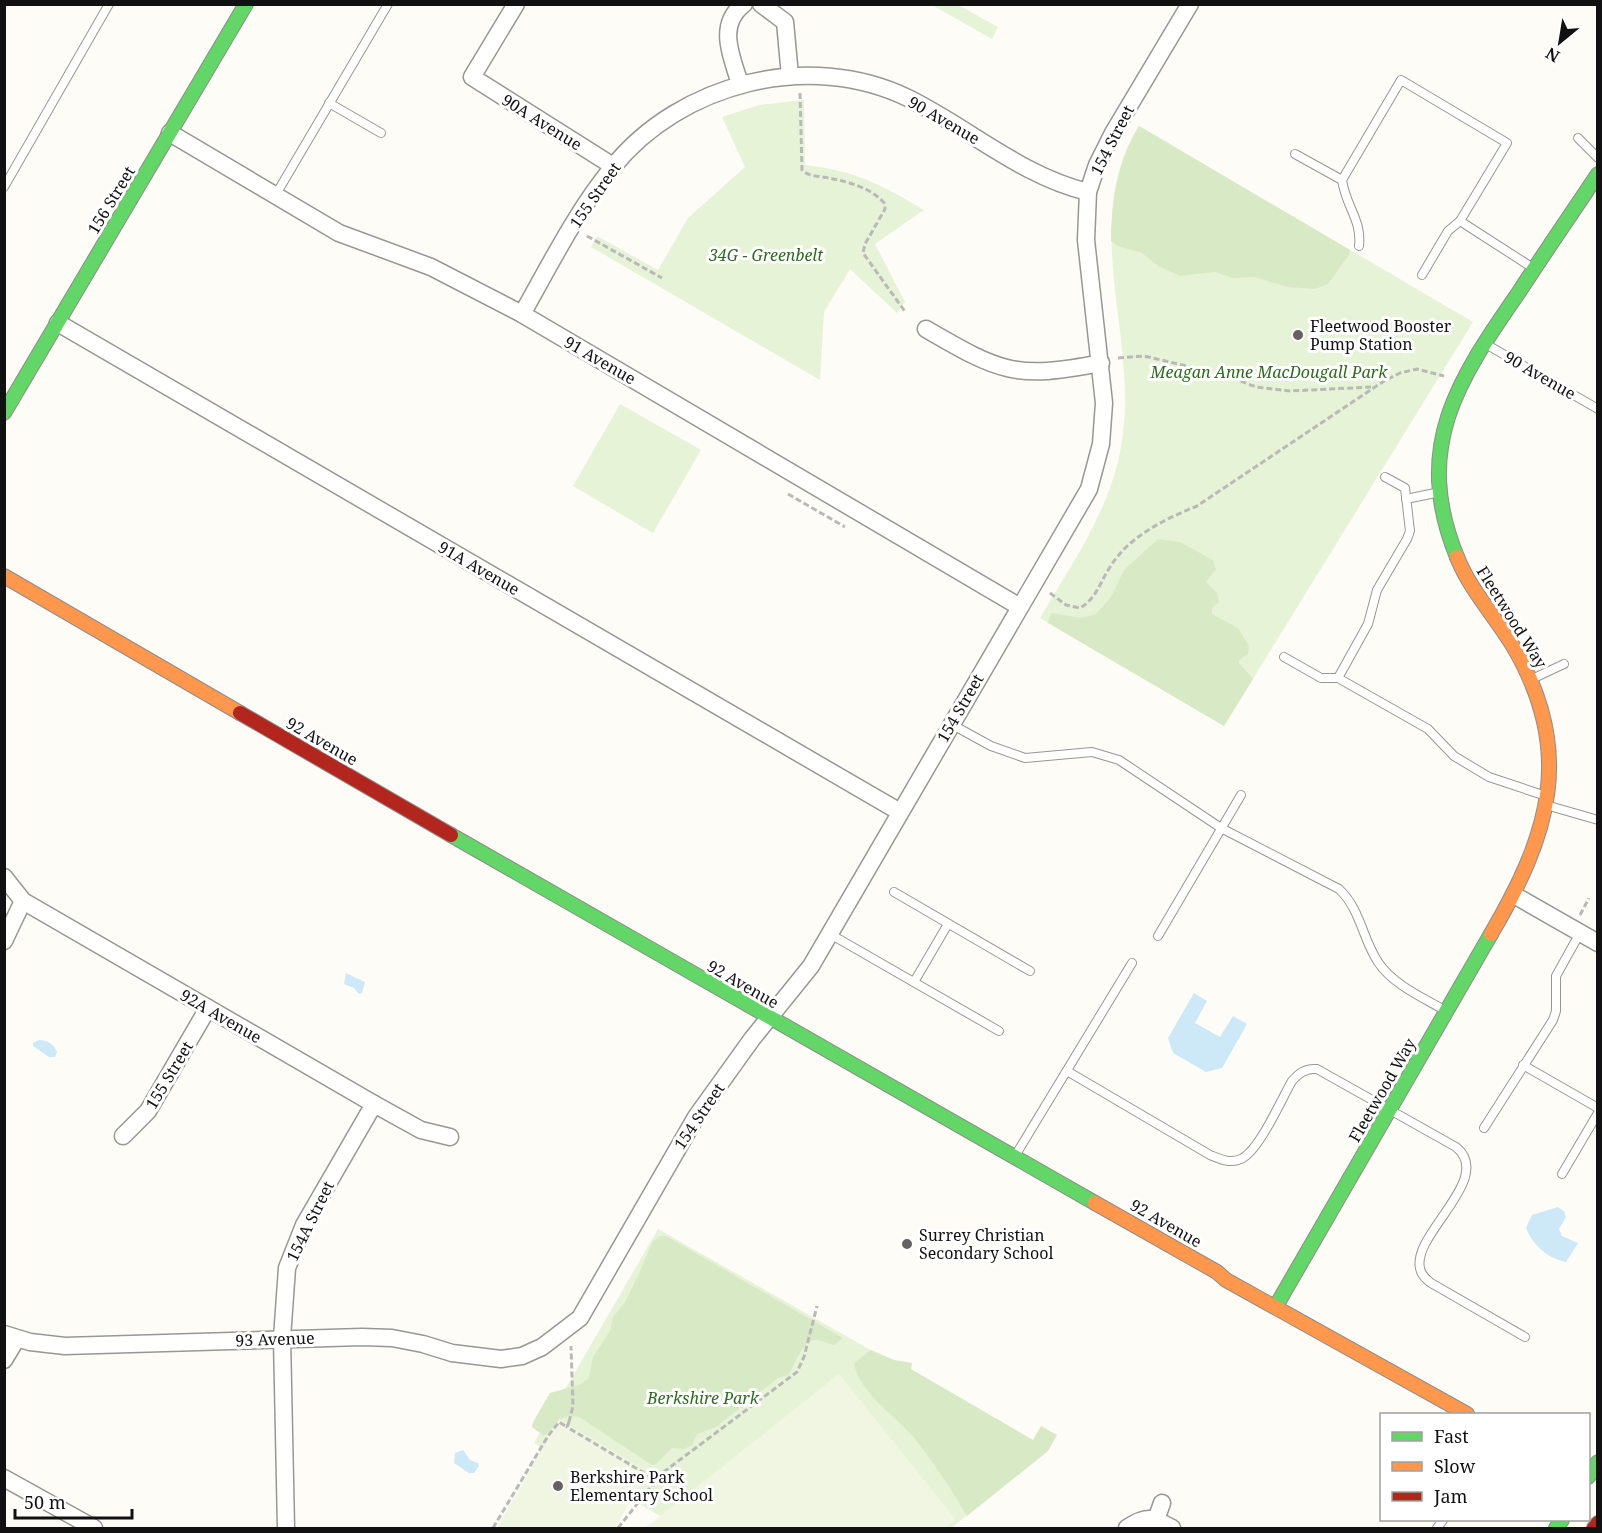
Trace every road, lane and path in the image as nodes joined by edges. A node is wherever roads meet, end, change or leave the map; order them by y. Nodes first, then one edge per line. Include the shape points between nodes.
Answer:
1 (109, 4) edge
2 (246, 4) edge
3 (388, 4) edge
4 (516, 4) edge
5 (744, 4) edge
6 (761, 4) edge
7 (1190, 4) edge
8 (766, 79) joint
9 (795, 82) junction
10 (740, 84) junction
11 (329, 103) junction
12 (170, 133) junction
13 (381, 133) dead end
14 (1578, 138) dead end
15 (1296, 154) dead end
16 (1598, 158) edge
17 (613, 166) junction
18 (1598, 174) edge
19 (1342, 180) junction
20 (4, 187) edge
21 (1088, 192) junction
22 (274, 195) junction
23 (1460, 221) junction
24 (587, 236) dead end
25 (1359, 246) dead end
26 (1534, 269) junction
27 (1422, 275) dead end
28 (662, 278) dead end
29 (906, 313) dead end
30 (522, 314) junction
31 (58, 323) junction
32 (926, 329) dead end
33 (1484, 343) junction
34 (1118, 358) dead end
35 (1101, 363) junction
36 (1444, 376) dead end
37 (1373, 387) junction
38 (1596, 408) edge
39 (4, 413) edge
40 (1385, 477) dead end
41 (1441, 492) junction
42 (788, 494) dead end
43 (1406, 499) junction
44 (845, 527) dead end
45 (4, 576) edge
46 (1050, 593) dead end
47 (1020, 607) junction
48 (1284, 657) dead end
49 (1564, 664) dead end
50 (1338, 678) junction
51 (1532, 679) junction
52 (951, 723) junction
53 (1241, 795) dead end
54 (1546, 800) junction
55 (900, 812) junction
56 (1598, 820) edge
57 (1221, 828) junction
58 (4, 877) edge
59 (894, 892) dead end
60 (1514, 895) junction
61 (1589, 898) dead end
62 (23, 901) junction
63 (1579, 915) dead end
64 (948, 924) junction
65 (1581, 933) junction
66 (830, 934) junction
67 (1158, 936) dead end
68 (4, 941) edge
69 (1598, 943) edge
70 (1132, 963) dead end
71 (1030, 971) dead end
72 (914, 982) junction
73 (208, 1008) junction
74 (1446, 1011) junction
75 (769, 1018) junction
76 (999, 1031) dead end
77 (1523, 1065) junction
78 (1067, 1071) junction
79 (374, 1104) junction
80 (1389, 1110) junction
81 (1598, 1110) edge
82 (1484, 1128) dead end
83 (123, 1136) dead end
84 (450, 1137) dead end
85 (1015, 1156) junction
86 (1562, 1174) dead end
87 (817, 1306) dead end
88 (1276, 1306) junction
89 (10, 1337) edge
90 (1525, 1337) dead end
91 (282, 1338) junction
92 (571, 1342) dead end
93 (542, 1347) joint
94 (4, 1360) edge
95 (1465, 1413) edge
96 (568, 1425) junction
97 (4, 1478) edge
98 (656, 1480) junction
99 (1162, 1503) dead end
100 (1156, 1520) junction
101 (1598, 1523) edge
102 (94, 1528) edge
103 (286, 1528) edge
104 (493, 1528) edge
105 (618, 1528) edge
106 (1127, 1528) edge
107 (1172, 1528) edge
108 (1594, 1528) edge

1 - 20 lane
2 - 12 street, 156 Street
3 - 11 lane
4 - 17 street, 90A Avenue via 472,77
5 - 10 street via 726,35
6 - 9 street via 785,22
7 - 21 street, 154 Street via 1108,142
8 - 9 street, 90 Avenue
8 - 10 street, 155 Street
9 - 21 street, 90 Avenue via 842,78 893,92 1041,176
9 - 29 path via 802,170 869,191 883,202 885,209 863,253
10 - 17 street, 155 Street via 692,103 661,123
11 - 13 lane
11 - 22 lane
12 - 22 street, 91 Avenue
12 - 31 street, 156 Street
14 - 16 lane
15 - 19 lane
17 - 30 street, 155 Street
18 - 26 street, Fleetwood Way
19 - 23 lane via 1401,80 1507,143
19 - 25 lane via 1351,212 1359,222
21 - 35 street, 154 Street via 1086,240
22 - 30 street, 91 Avenue via 339,233 431,267
23 - 26 lane
23 - 27 lane via 1449,231
24 - 28 path
26 - 33 street, Fleetwood Way
30 - 47 street, 91 Avenue
31 - 39 street, 156 Street
31 - 55 street, 91A Avenue
32 - 35 street via 987,363 1014,371 1048,371
33 - 38 lane, 90 Avenue
33 - 41 street, Fleetwood Way via 1460,383 1444,427
34 - 37 path via 1144,356 1225,375 1256,387 1290,391
35 - 47 street, 154 Street via 1104,423 1094,474 1082,503
36 - 37 path via 1418,369
37 - 46 path via 1197,506 1133,539 1110,566 1090,602 1080,608 1066,605
40 - 43 lane via 1405,488
41 - 43 lane
41 - 51 street, Fleetwood Way via 1460,563
42 - 44 path
43 - 50 lane via 1410,531 1407,539 1377,590 1368,624
45 - 75 street, 92 Avenue
47 - 52 street, 154 Street
48 - 50 lane via 1321,678
49 - 51 lane
50 - 54 lane via 1428,729 1454,756 1480,772
51 - 54 street, Fleetwood Way via 1548,742 1550,779
52 - 55 street, 154 Street
52 - 57 lane via 991,746 1025,758 1092,752 1109,756
53 - 57 lane
54 - 56 lane
54 - 60 street, Fleetwood Way
55 - 66 street, 154 Street
57 - 67 lane
57 - 74 lane via 1339,889 1360,918 1379,965 1398,982
58 - 62 street, 92A Avenue
59 - 64 lane
60 - 65 street
60 - 74 street, Fleetwood Way
61 - 63 path
62 - 68 street
62 - 73 street, 92A Avenue
64 - 71 lane
64 - 72 lane
65 - 69 street
65 - 77 lane via 1556,976 1553,1020
66 - 72 lane
66 - 75 street, 154 Street via 805,975
70 - 78 lane
72 - 76 lane
73 - 79 street, 92A Avenue
73 - 83 street, 155 Street via 148,1111
74 - 80 street, Fleetwood Way
75 - 85 street, 92 Avenue
75 - 93 street, 154 Street via 685,1134 586,1310 565,1332
77 - 81 lane
77 - 82 lane
78 - 80 lane via 1210,1155 1228,1161 1240,1160 1251,1151 1292,1082 1298,1074 1311,1069
78 - 85 lane
79 - 84 street, 92A Avenue via 421,1130
79 - 91 street, 154A Street via 295,1244 287,1268
80 - 88 street, Fleetwood Way
80 - 90 lane via 1456,1148 1466,1163 1465,1179 1423,1250 1421,1273 1431,1283
81 - 86 lane
85 - 88 street, 92 Avenue
87 - 98 path via 797,1372
88 - 95 street, 92 Avenue
89 - 91 street, 93 Avenue via 65,1346
89 - 94 street
91 - 93 street, 93 Avenue via 392,1338 481,1359 522,1356
91 - 103 street, 154A Street
92 - 96 path via 573,1406
96 - 98 path
96 - 104 path via 559,1422 548,1436
97 - 102 street
98 - 105 path
99 - 100 street
100 - 106 street via 1149,1518
100 - 107 street
101 - 108 street

